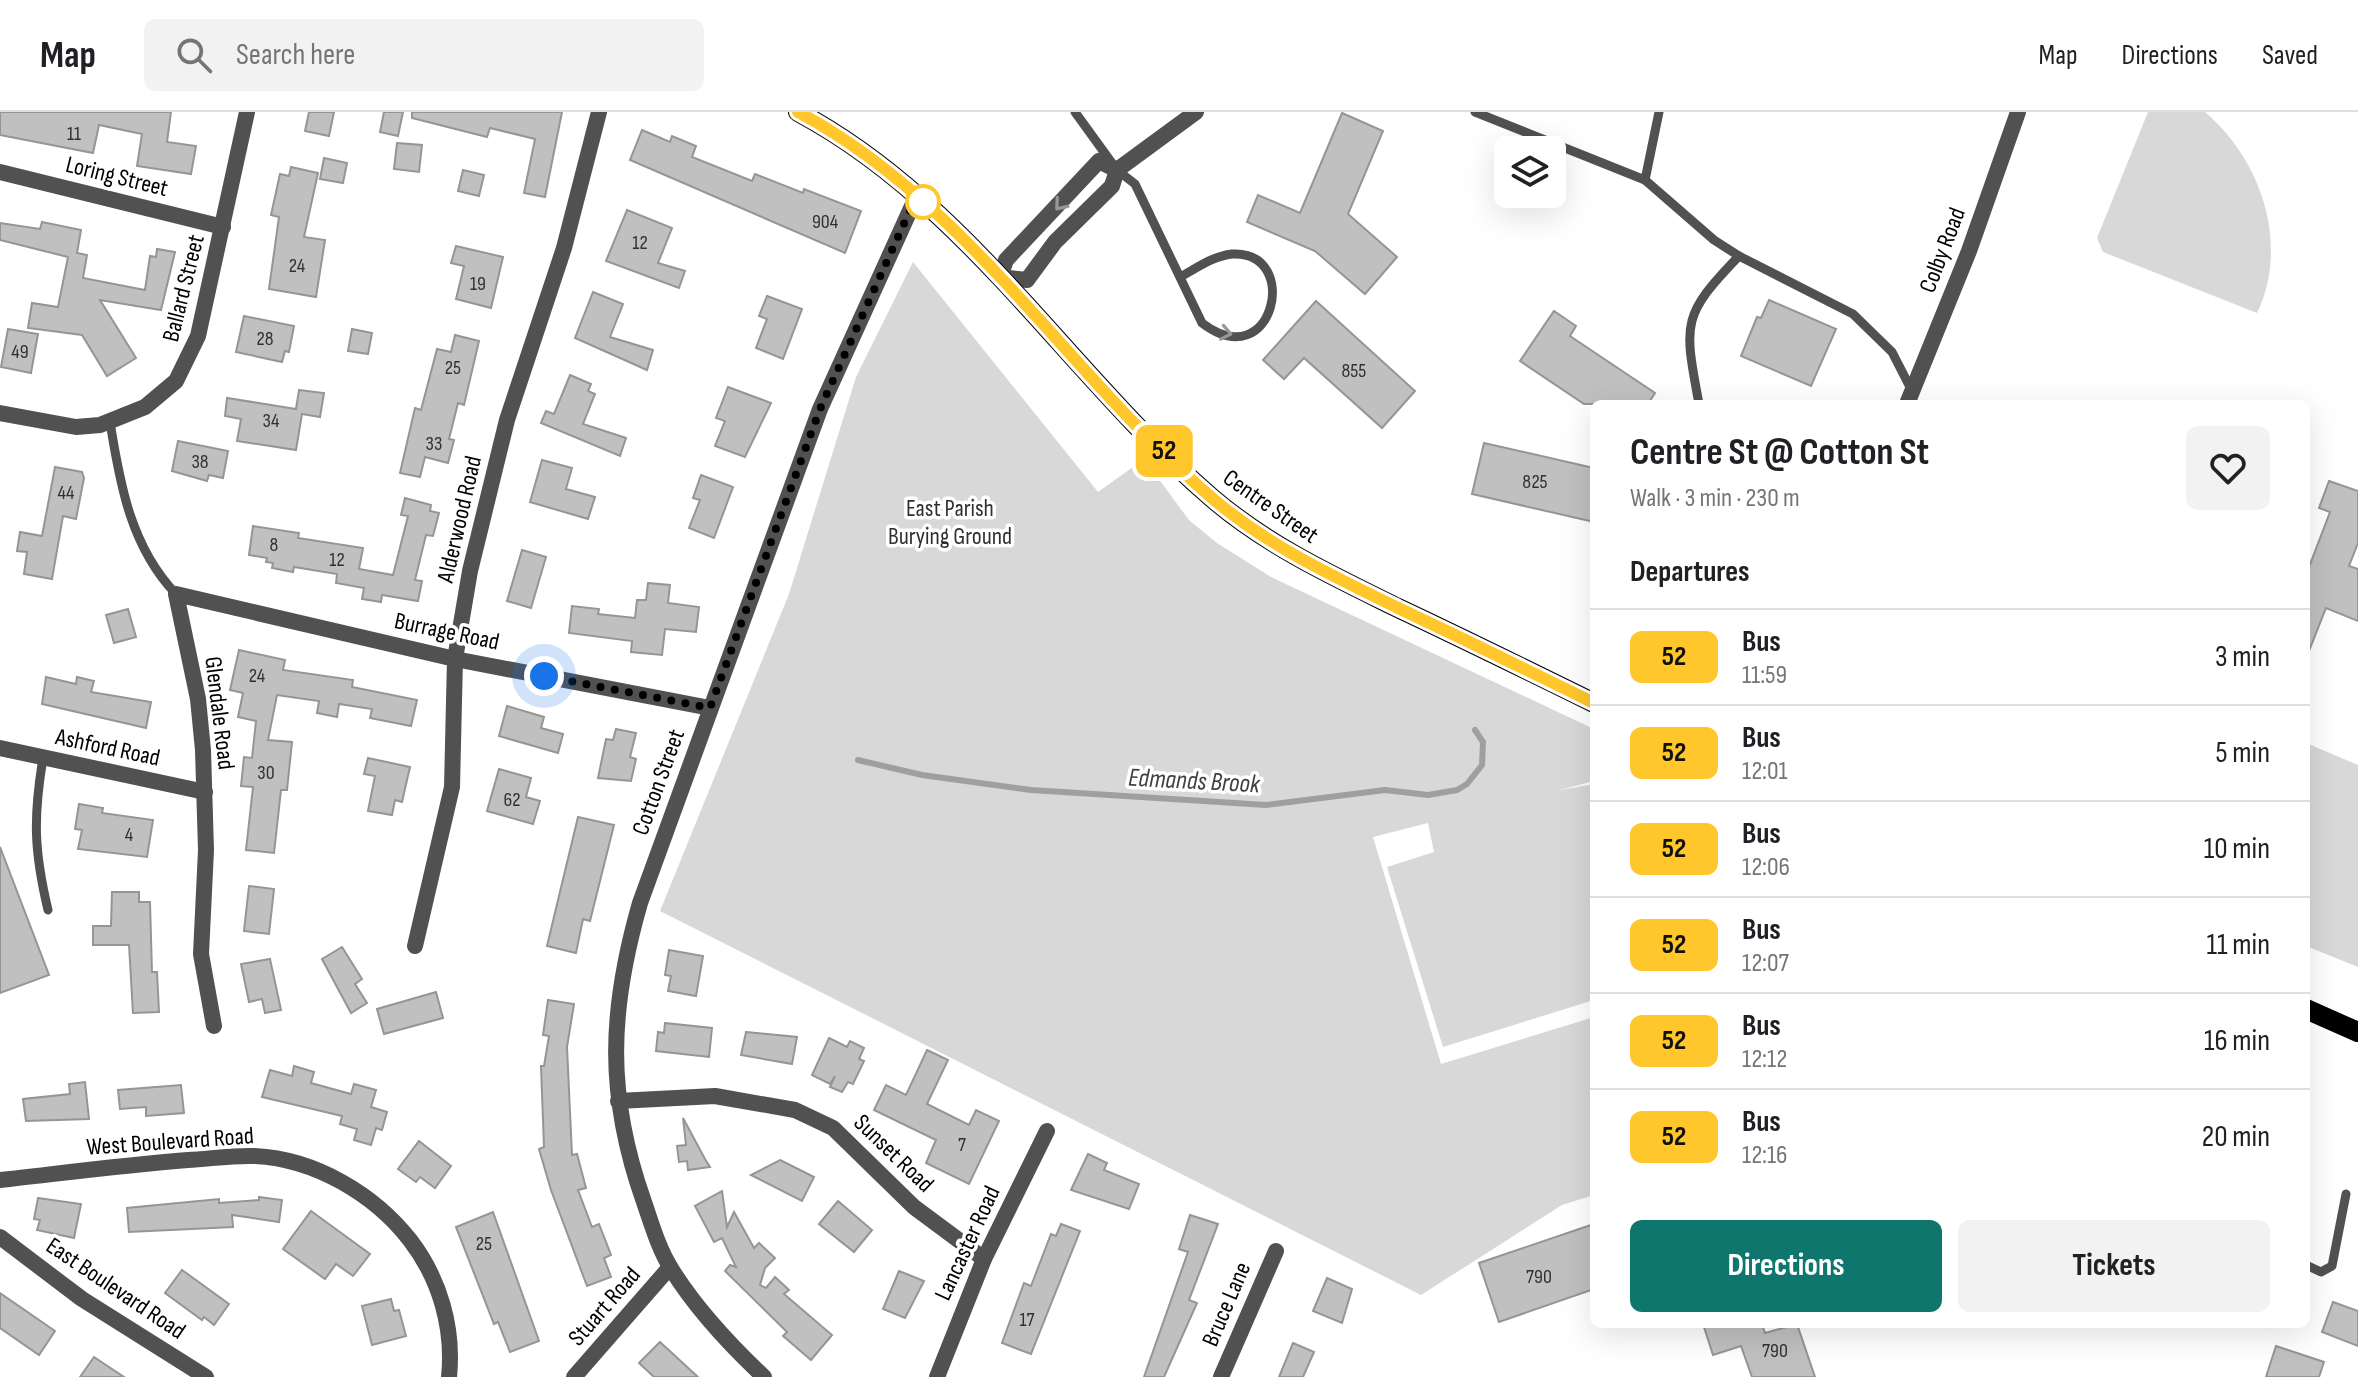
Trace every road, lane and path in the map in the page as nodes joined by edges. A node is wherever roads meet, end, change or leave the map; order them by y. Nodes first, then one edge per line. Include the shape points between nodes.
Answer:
1 (247, 112) edge
2 (599, 112) edge
3 (798, 112) edge
4 (1075, 112) edge
5 (1196, 112) edge
6 (1475, 112) edge
7 (1659, 112) edge
8 (2018, 112) edge
9 (1117, 170) junction
10 (0, 172) edge
11 (1645, 180) junction
12 (917, 195) junction
13 (223, 227) junction
14 (1739, 256) junction
15 (1000, 277) junction
16 (1180, 277) junction
17 (1910, 398) edge
18 (1699, 400) edge
19 (0, 413) edge
20 (110, 422) junction
21 (176, 594) junction
22 (455, 659) junction
23 (1590, 701) edge
24 (710, 708) junction
25 (0, 748) edge
26 (43, 758) junction
27 (205, 792) junction
28 (48, 910) dead end
29 (415, 946) dead end
30 (2310, 1011) edge
31 (214, 1026) dead end
32 (2358, 1032) edge
33 (618, 1101) junction
34 (1047, 1131) dead end
35 (0, 1180) edge
36 (2346, 1194) dead end
37 (0, 1237) edge
38 (1276, 1251) dead end
39 (984, 1259) junction
40 (670, 1267) junction
41 (2310, 1267) edge
42 (206, 1377) edge
43 (449, 1377) edge
44 (574, 1377) edge
45 (764, 1377) edge
46 (937, 1377) edge
47 (1221, 1377) edge

1 - 13 street, Ballard Street
2 - 22 street, Alderwood Road via 564,248 507,420 470,571
3 - 12 main road, Centre Street via 872,157
4 - 9 lane
5 - 9 street
6 - 11 lane
7 - 11 lane
8 - 17 street, Colby Road
9 - 15 street via 1112,186 1055,242 1027,280
9 -> 15 street via 1099,161 1006,260
9 - 16 lane via 1135,184
10 - 13 street, Loring Street
11 - 14 lane
12 - 15 main road, Centre Street
12 - 24 street, Cotton Street via 820,409
13 - 20 street, Ballard Street via 189,359 167,390 145,407
14 - 17 lane via 1853,314 1892,352
14 - 18 lane via 1701,295 1689,322
15 - 23 main road, Centre Street via 1187,475 1238,520 1307,563
16 -> 16 lane via 1202,323 1215,333 1243,336 1263,324 1271,311 1269,277 1249,258 1216,257
19 - 20 street, Ballard Street via 76,427
20 - 21 lane, Glendale Road via 119,475 140,542
21 - 22 street, Burrage Road
21 - 27 street, Glendale Road via 198,699
22 - 24 street, Burrage Road
22 - 29 street, Alderwood Road via 452,787
24 - 33 street, Cotton Street via 640,903 622,969
25 - 26 street, Ashford Road
26 - 27 street, Ashford Road
26 - 28 lane via 35,857
27 - 31 street, Glendale Road via 201,954
30 - 32 main road
33 - 39 street, Sunset Road via 715,1096 795,1110 833,1128 914,1207
33 - 40 street, Cotton Street via 623,1140
34 - 39 street, Lancaster Road
35 - 43 street, West Boulevard Road via 256,1156 346,1183 389,1213 424,1259 444,1304
36 - 41 lane via 2332,1266 2321,1272
37 - 42 street, East Boulevard Road via 82,1299
38 - 47 street, Bruce Lane
39 - 46 street, Lancaster Road
40 - 44 street, Stuart Road
40 - 45 street, Cotton Street via 692,1299

